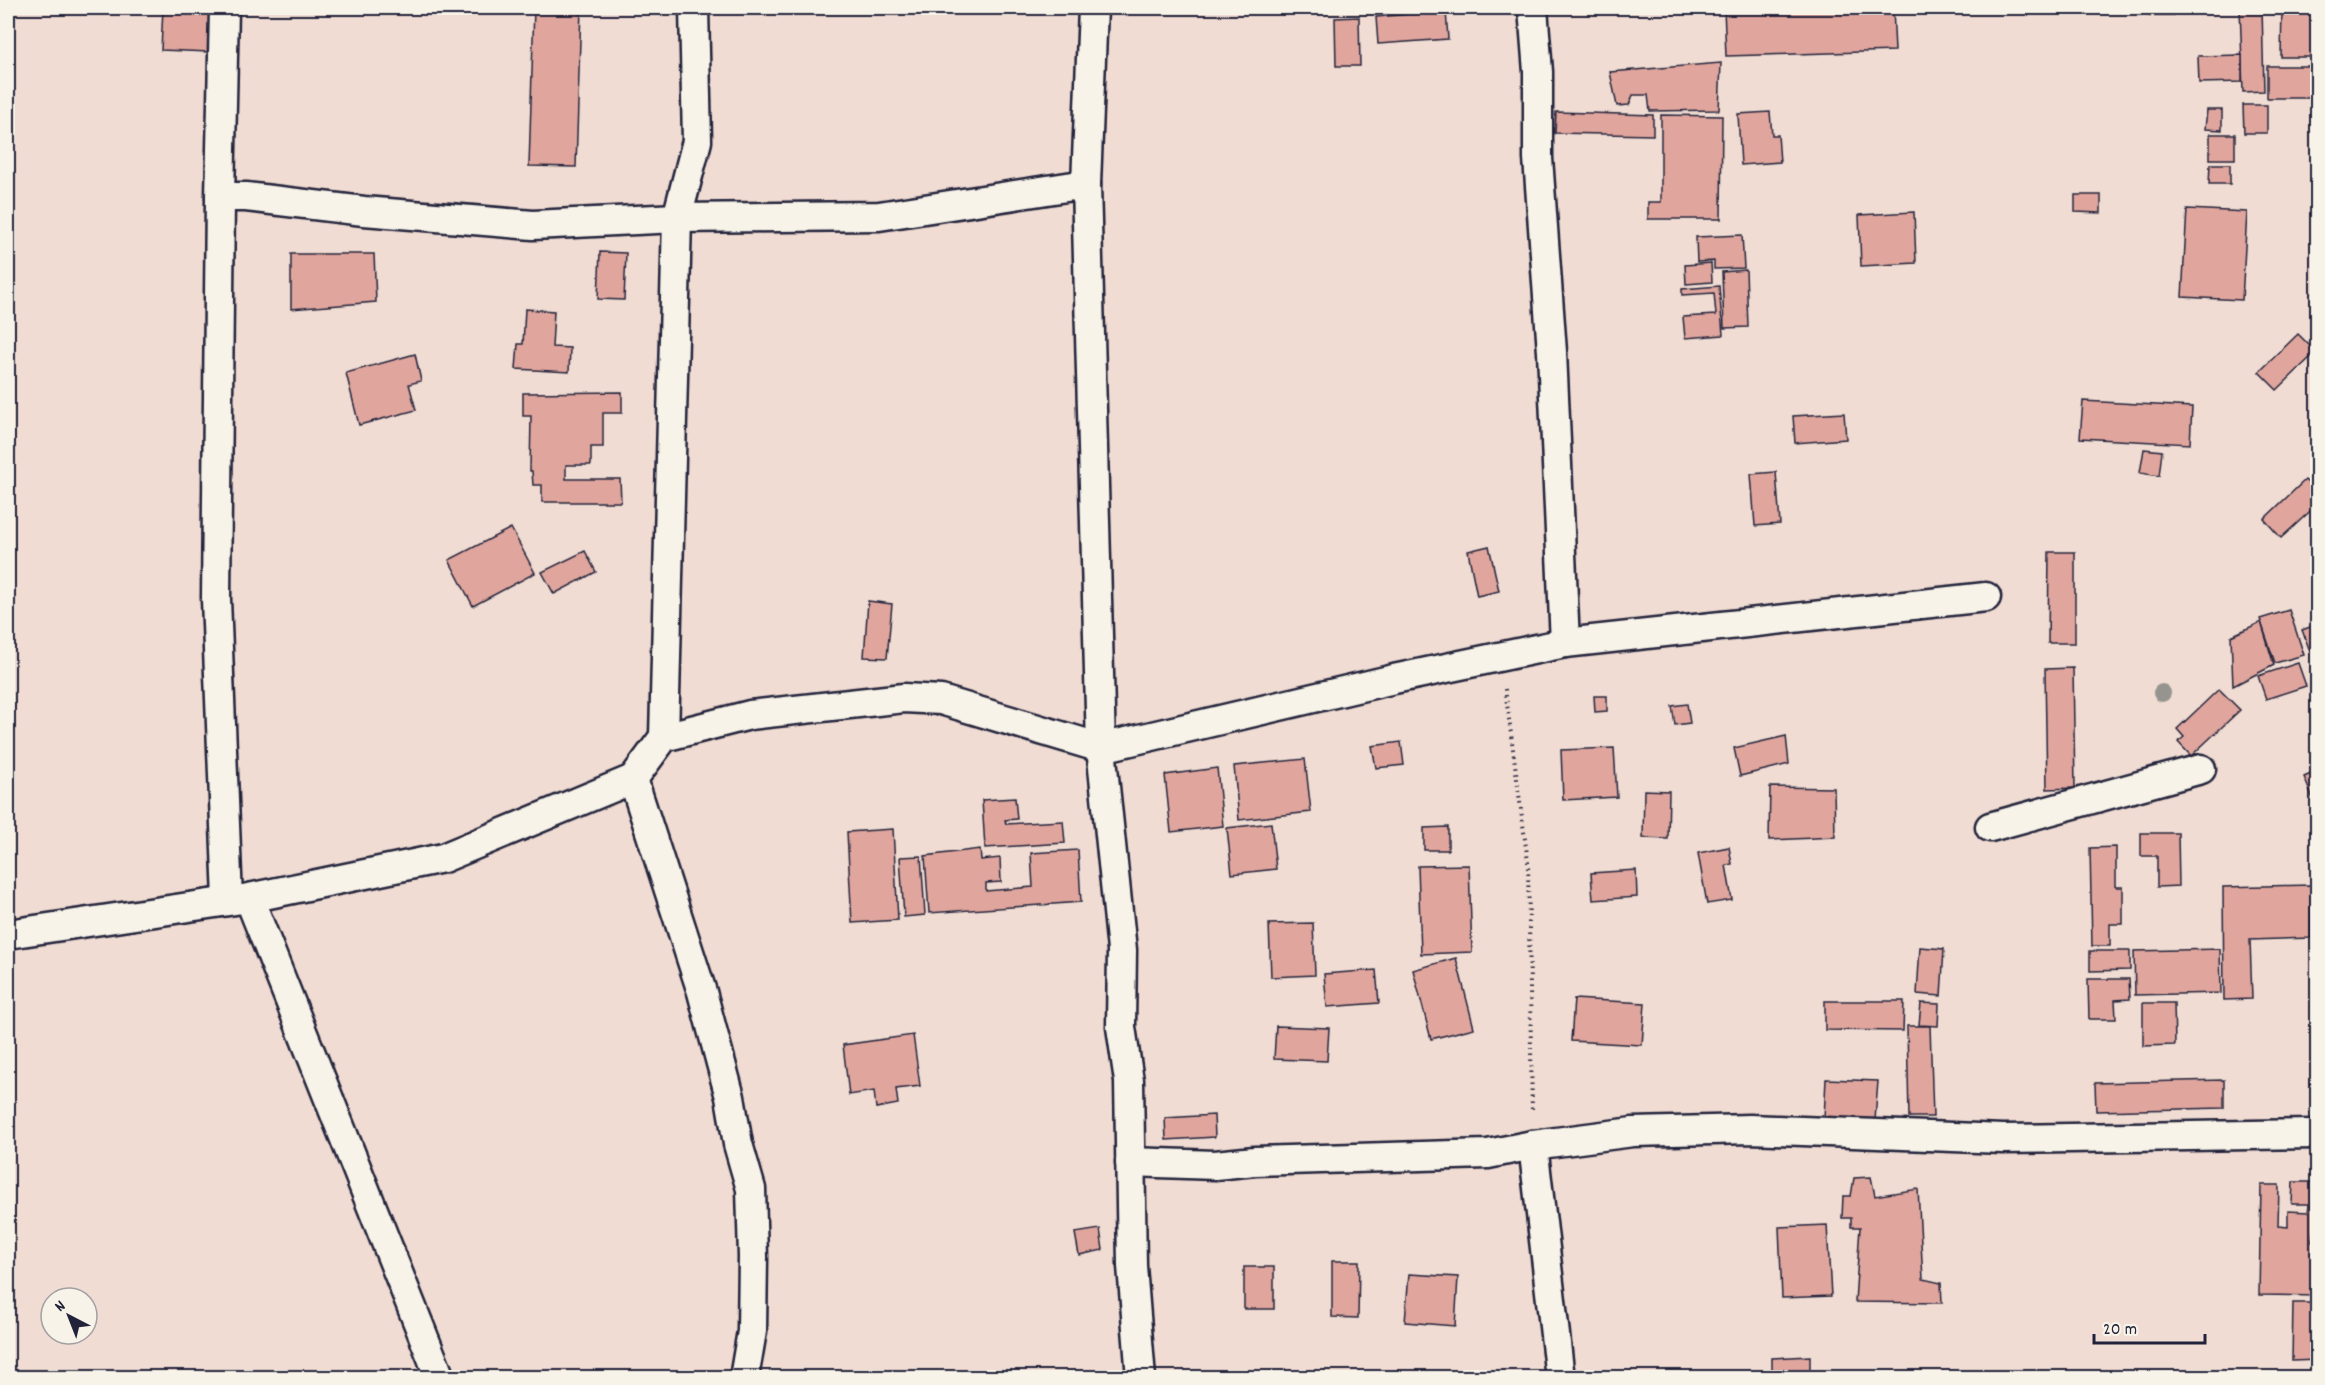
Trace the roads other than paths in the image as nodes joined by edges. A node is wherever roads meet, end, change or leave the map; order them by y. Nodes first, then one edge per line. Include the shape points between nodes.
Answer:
1 (224, 8) edge
2 (694, 8) edge
3 (1093, 8) edge
4 (1533, 8) edge
5 (1086, 184) junction
6 (220, 196) junction
7 (677, 218) junction
8 (1986, 597) dead end
9 (1565, 643) junction
10 (664, 737) junction
11 (1101, 748) junction
12 (2201, 769) dead end
13 (633, 779) junction
14 (1990, 827) dead end
15 (238, 899) junction
16 (8, 934) edge
17 (2318, 1134) edge
18 (1533, 1145) junction
19 (1130, 1162) junction
20 (440, 1377) edge
21 (744, 1377) edge
22 (1141, 1377) edge
23 (1560, 1377) edge

1 - 6 street
2 - 7 street via 698,141
3 - 5 street
4 - 9 street
5 - 7 street via 879,216
5 - 11 street
6 - 7 street via 533,225
6 - 15 street via 216,599
7 - 10 street
8 - 9 street
9 - 11 street via 1383,681
10 - 11 street via 750,715 904,698 941,700
10 - 13 street
11 - 19 street via 1122,950 1121,1027 1129,1080
12 - 14 street
13 - 15 street via 443,858
13 - 21 street via 702,992 751,1189 752,1331
15 - 16 street
15 - 20 street
17 - 18 street via 2003,1139 1750,1129 1633,1132
18 - 19 street via 1488,1154 1215,1165
18 - 23 street
19 - 22 street via 1132,1266

